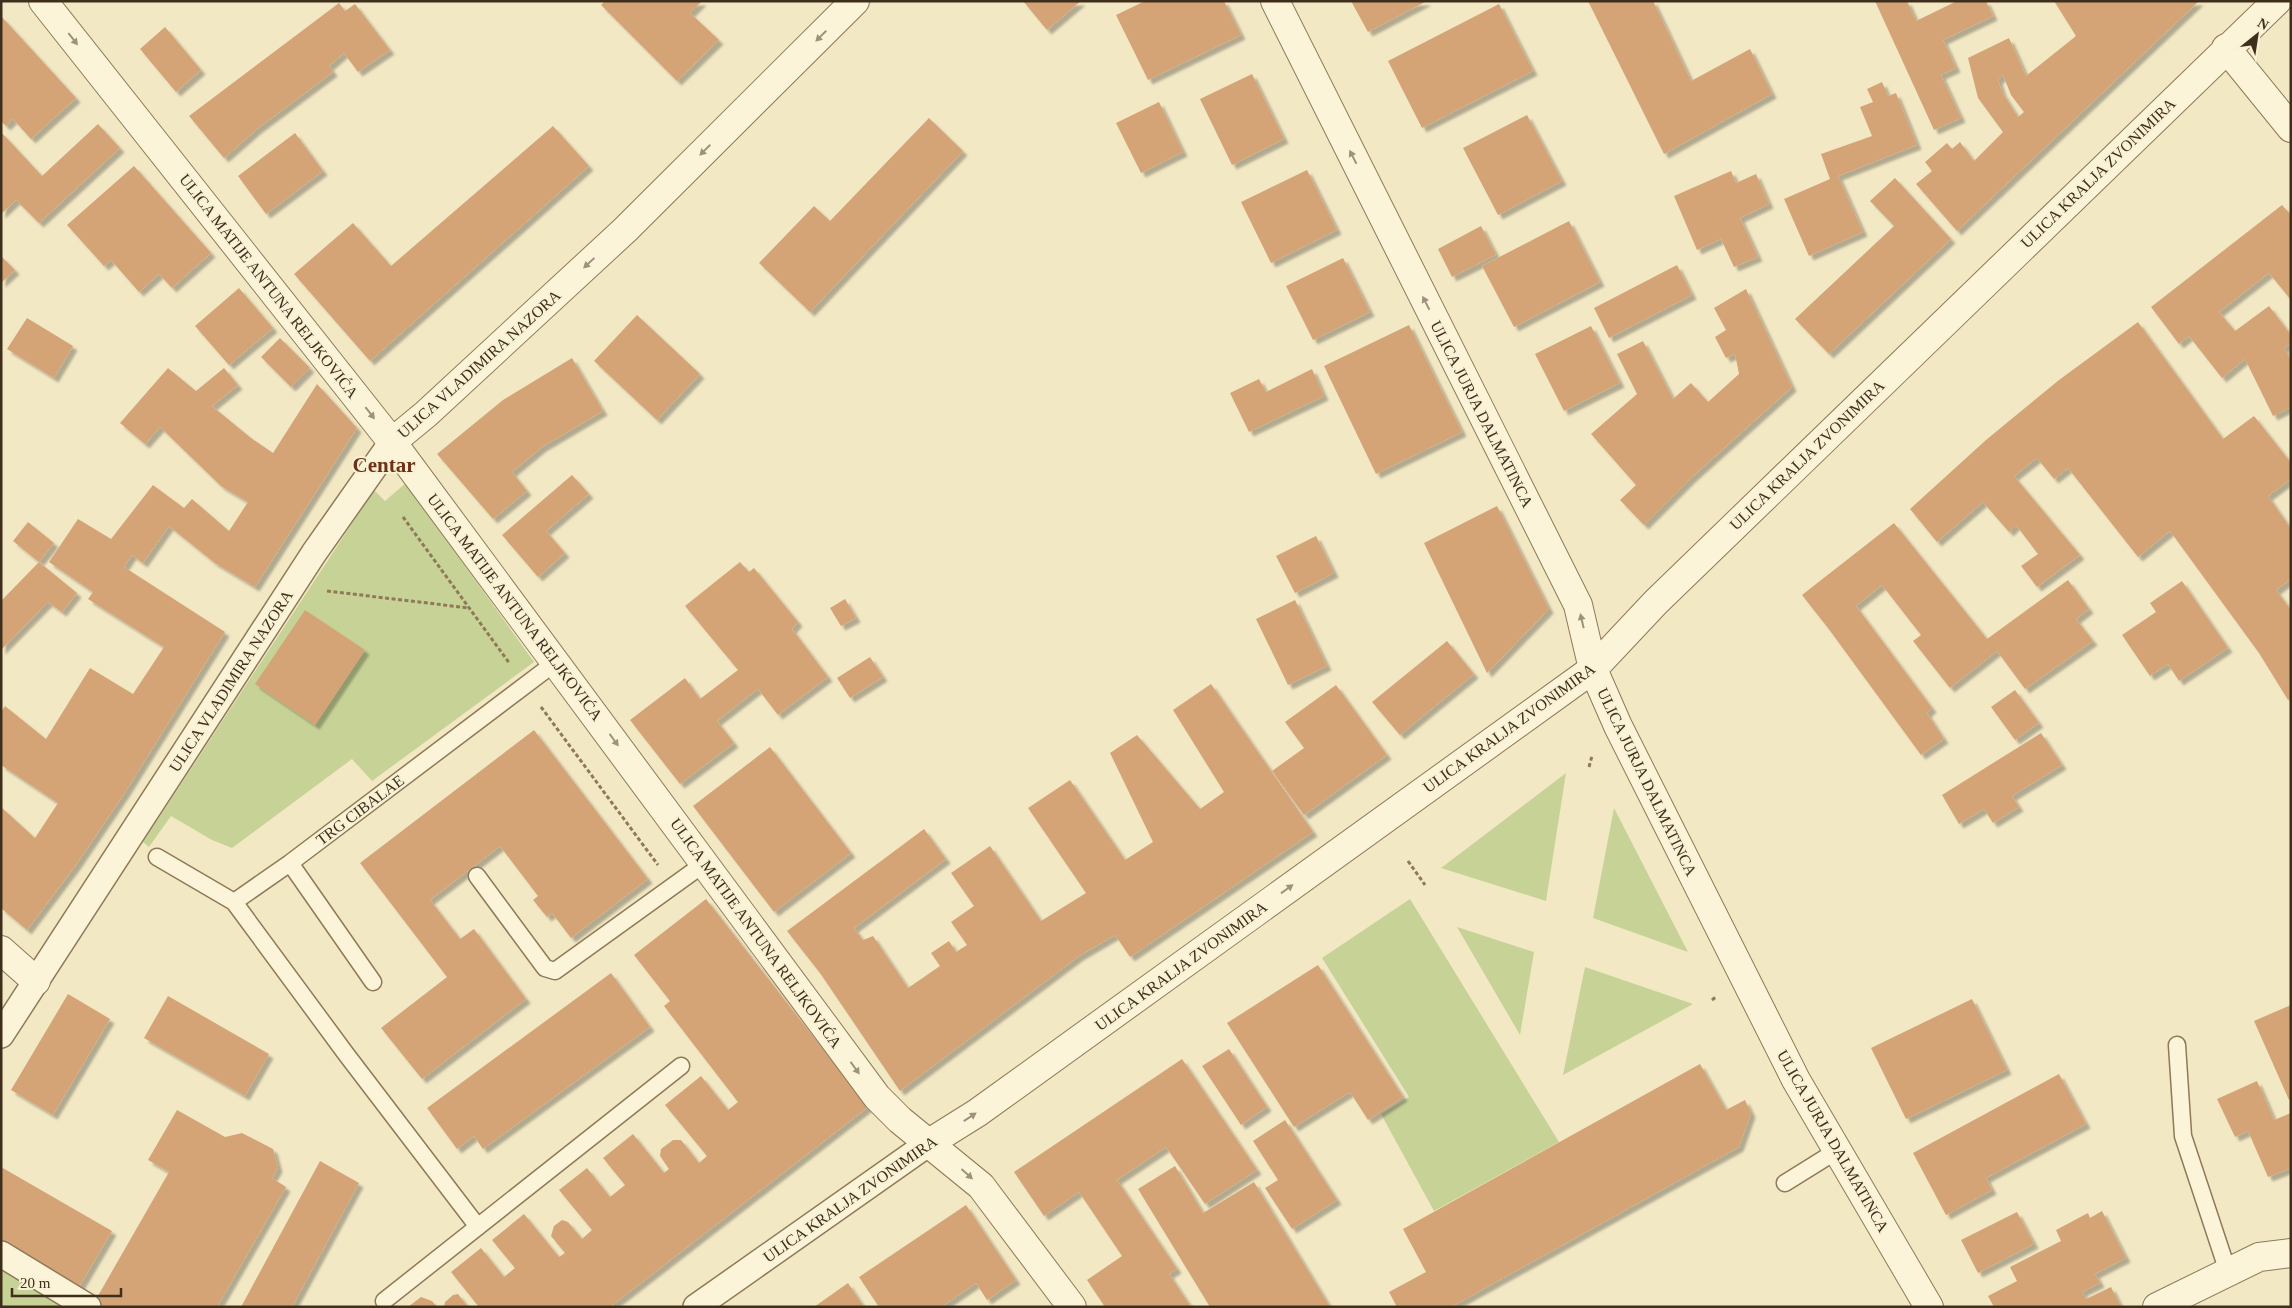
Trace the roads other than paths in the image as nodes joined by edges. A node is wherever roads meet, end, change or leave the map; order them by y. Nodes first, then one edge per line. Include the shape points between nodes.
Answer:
1 (43, 1) edge
2 (855, 1) edge
3 (1275, 1) edge
4 (2277, 1) edge
5 (2226, 48) junction
6 (2291, 128) edge
7 (392, 442) junction
8 (556, 662) junction
9 (1593, 669) junction
10 (156, 857) dead end
11 (290, 863) junction
12 (705, 863) junction
13 (477, 876) dead end
14 (234, 902) junction
15 (1, 950) edge
16 (36, 981) junction
17 (373, 982) dead end
18 (1, 1035) edge
19 (2177, 1045) dead end
20 (681, 1066) dead end
21 (929, 1143) junction
22 (1838, 1150) junction
23 (1785, 1183) dead end
24 (478, 1226) junction
25 (2291, 1253) edge
26 (1, 1254) edge
27 (2228, 1272) junction
28 (384, 1301) dead end
29 (88, 1307) edge
30 (696, 1307) edge
31 (1072, 1307) edge
32 (1929, 1307) edge
33 (2157, 1307) edge

1 -> 7 street, ULICA MATIJE ANTUNA RELJKOVIĆA
2 -> 7 street, ULICA VLADIMIRA NAZORA via 625,230
9 -> 3 street, ULICA JURJA DALMATINCA via 1578,605
4 - 5 street, ULICA KRALJA ZVONIMIRA
5 - 6 street
5 - 9 street, ULICA KRALJA ZVONIMIRA via 1663,596
7 - 8 street, ULICA MATIJE ANTUNA RELJKOVIĆA
7 - 16 street, ULICA VLADIMIRA NAZORA via 292,587
8 - 11 lane, TRG CIBALAE
8 -> 12 street, ULICA MATIJE ANTUNA RELJKOVIĆA
21 -> 9 street, ULICA KRALJA ZVONIMIRA via 985,1107
9 - 22 street, ULICA JURJA DALMATINCA via 1618,726 1796,1080
10 - 14 lane
11 - 14 lane, TRG CIBALAE
11 - 17 lane
12 - 13 lane via 555,972 545,968
12 -> 21 street, ULICA MATIJE ANTUNA RELJKOVIĆA via 877,1097
14 - 24 lane
15 - 16 street
16 - 18 street, ULICA VLADIMIRA NAZORA
19 - 27 lane via 2183,1136
20 - 24 lane
21 - 30 street, ULICA KRALJA ZVONIMIRA
21 -> 31 street, ULICA MATIJE ANTUNA RELJKOVIĆA via 981,1186
22 - 23 lane
22 - 32 street, ULICA JURJA DALMATINCA
24 - 28 lane
25 - 27 street via 2259,1257
26 - 29 street
27 - 33 street

